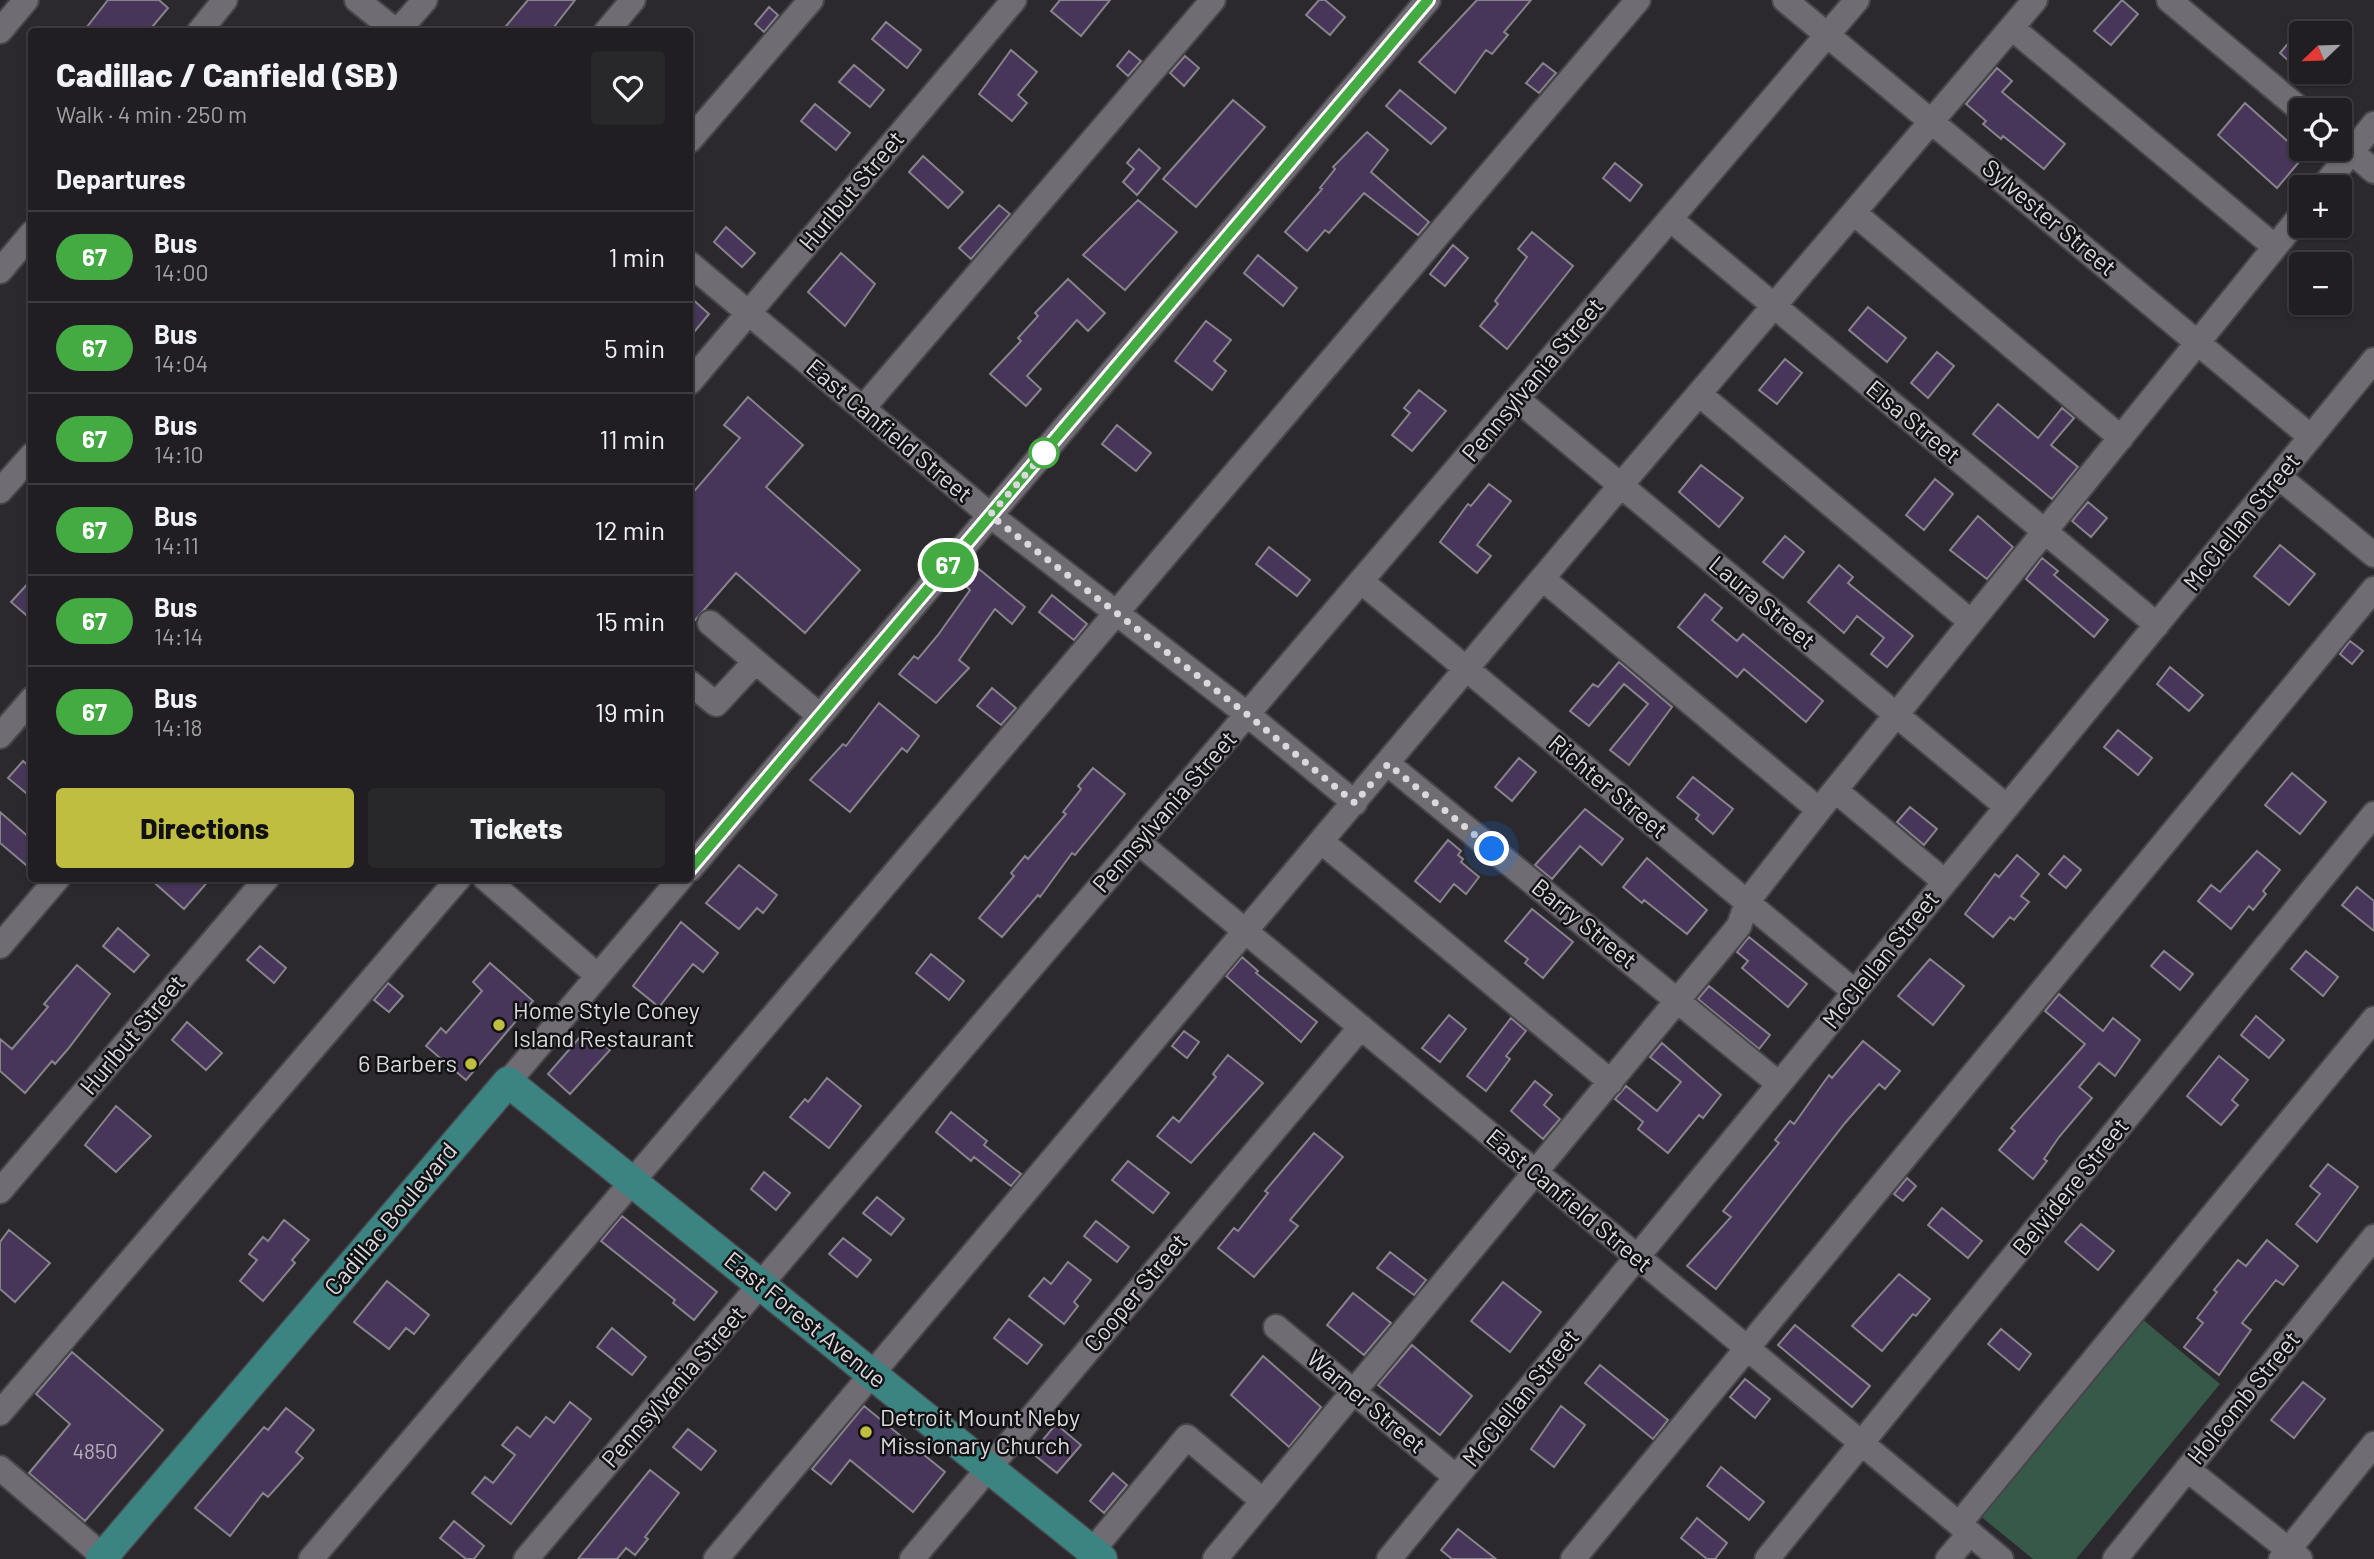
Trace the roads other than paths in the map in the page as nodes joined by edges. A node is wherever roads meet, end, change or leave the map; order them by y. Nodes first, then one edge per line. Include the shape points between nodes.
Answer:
1 (26, 0) edge
2 (225, 0) edge
3 (357, 0) edge
4 (425, 0) edge
5 (633, 0) edge
6 (811, 0) edge
7 (1014, 0) edge
8 (1213, 0) edge
9 (1428, 0) edge
10 (1638, 0) edge
11 (1785, 0) edge
12 (1857, 0) edge
13 (2035, 0) edge
14 (2169, 0) edge
15 (201, 28) edge
16 (392, 28) edge
17 (400, 28) edge
18 (609, 28) edge
19 (2012, 28) junction
20 (0, 31) edge
21 (1828, 34) junction
22 (2289, 100) edge
23 (1933, 121) junction
24 (2374, 124) edge
25 (693, 138) edge
26 (2352, 142) edge
27 (2352, 152) edge
28 (2374, 171) edge
29 (1854, 213) junction
30 (1670, 219) junction
31 (2289, 230) edge
32 (28, 238) edge
33 (2276, 247) junction
34 (693, 266) edge
35 (0, 271) edge
36 (1775, 307) junction
37 (749, 313) junction
38 (2199, 343) junction
39 (2374, 360) edge
40 (693, 378) edge
41 (1699, 394) junction
42 (1517, 399) junction
43 (863, 408) junction
44 (2311, 437) junction
45 (2120, 438) junction
46 (28, 460) edge
47 (2279, 477) junction
48 (1621, 485) junction
49 (0, 491) edge
50 (990, 515) junction
51 (2044, 531) junction
52 (2374, 555) edge
53 (1543, 579) junction
54 (1362, 582) junction
55 (2374, 589) edge
56 (1118, 614) junction
57 (1970, 621) junction
58 (710, 623) dead end
59 (2157, 625) junction
60 (755, 662) junction
61 (1466, 669) junction
62 (693, 685) edge
63 (28, 704) edge
64 (1895, 714) junction
65 (1248, 715) junction
66 (820, 716) junction
67 (0, 736) edge
68 (1388, 764) junction
69 (1835, 790) junction
70 (1355, 803) junction
71 (2007, 807) junction
72 (1819, 810) junction
73 (2374, 814) edge
74 (1138, 842) junction
75 (1322, 842) junction
76 (693, 865) edge
77 (55, 882) edge
78 (264, 882) edge
79 (456, 882) edge
80 (490, 882) edge
81 (678, 882) edge
82 (1945, 882) junction
83 (1747, 902) junction
84 (1246, 932) junction
85 (0, 946) edge
86 (598, 976) junction
87 (1855, 992) junction
88 (1677, 1001) junction
89 (2374, 1019) edge
90 (1361, 1027) junction
91 (508, 1082) junction
92 (1611, 1082) junction
93 (1779, 1084) junction
94 (1536, 1173) junction
95 (632, 1181) junction
96 (0, 1191) edge
97 (2374, 1237) edge
98 (1637, 1257) junction
99 (761, 1285) junction
100 (1276, 1326) dead end
101 (1748, 1349) junction
102 (872, 1374) junction
103 (1354, 1392) junction
104 (0, 1413) edge
105 (1862, 1444) junction
106 (2374, 1444) edge
107 (0, 1468) edge
108 (989, 1468) junction
109 (2187, 1469) junction
110 (1456, 1477) junction
111 (1263, 1501) junction
112 (1965, 1529) junction
113 (1097, 1555) edge
114 (2290, 1556) edge
115 (102, 1558) edge
116 (312, 1559) edge
117 (526, 1559) edge
118 (716, 1559) edge
119 (912, 1559) edge
120 (1215, 1559) edge
121 (1389, 1559) edge
122 (1573, 1559) edge
123 (1767, 1559) edge
124 (1948, 1559) edge
125 (2001, 1559) edge
126 (2115, 1559) edge

1 - 20 street
2 - 15 street
3 - 16 street
4 - 17 street
5 - 18 street
6 - 25 street
7 - 37 street, Hurlbut Street
8 - 43 street
9 - 50 street
10 - 56 street
11 - 21 street, Sylvester Street
12 - 21 street, Pennsylvania Street
13 - 19 street
14 - 22 street
19 - 23 street
19 - 33 street
21 - 23 street, Sylvester Street
21 - 30 street, Pennsylvania Street
23 - 29 street
23 - 38 street, Sylvester Street
24 - 26 street
27 - 28 street
29 - 36 street
29 - 45 street
30 - 36 street, Elsa Street
30 - 42 street, Pennsylvania Street
31 - 33 street
32 - 35 street
33 - 38 street
34 - 37 street, East Canfield Street
36 - 41 street
36 - 51 street, Elsa Street
37 - 40 street, Hurlbut Street
37 - 43 street, East Canfield Street
38 - 44 street, Sylvester Street
38 - 45 street
39 - 44 street, McClellan Street
41 - 48 street
41 - 57 street
42 - 48 street, Laura Street
42 - 54 street, Pennsylvania Street
43 - 50 street, East Canfield Street
44 - 47 street, McClellan Street
45 - 51 street
46 - 49 street
47 - 52 street
47 - 59 street, McClellan Street
48 - 53 street
48 - 64 street, Laura Street
50 - 56 street, East Canfield Street
50 - 66 street
51 - 57 street
51 - 59 street, Elsa Street
53 - 61 street
53 - 72 street
54 - 61 street, Richter Street
54 - 65 street, Pennsylvania Street
55 - 101 street
56 - 65 street, East Canfield Street
56 - 95 street
57 - 64 street
58 - 60 street
59 - 71 street, McClellan Street
60 - 62 street via 716,704
60 - 66 street
61 - 68 street
61 - 83 street, Richter Street
63 - 67 street
64 - 69 street
64 - 71 street, Laura Street
65 - 70 street, East Canfield Street
65 - 74 street, Pennsylvania Street
66 - 76 street
68 - 70 street
68 - 88 street, Barry Street
69 - 72 street
69 - 82 street
70 - 75 street
71 - 82 street, McClellan Street
72 - 83 street
73 - 105 street, Belvidere Street
74 - 84 street, East Canfield Street
74 - 99 street, Pennsylvania Street
75 - 84 street
75 - 92 street
77 - 85 street
78 - 96 street, Hurlbut Street
79 - 104 street
80 - 86 street
81 - 86 street, Cadillac Boulevard
82 - 87 street, McClellan Street
83 - 87 street, Richter Street
83 - 88 street via 1739,926
84 - 90 street, East Canfield Street
84 - 102 street
86 - 91 street, Cadillac Boulevard
87 - 93 street, McClellan Street
88 - 92 street
88 - 93 street, Barry Street
89 - 112 street
90 - 94 street, East Canfield Street
90 - 108 street, Cooper Street
91 - 95 main road, East Forest Avenue
91 - 115 main road, Cadillac Boulevard
92 - 94 street
93 - 98 street, McClellan Street
94 - 98 street, East Canfield Street
94 - 103 street
95 - 99 main road, East Forest Avenue
95 - 116 street
97 - 109 street, Holcomb Street
98 - 101 street, East Canfield Street
98 - 110 street, McClellan Street
99 - 102 main road, East Forest Avenue
99 - 117 street, Pennsylvania Street
100 - 103 street, Warner Street
101 - 105 street, East Canfield Street
101 - 122 street
102 - 108 main road, East Forest Avenue
102 - 118 street
103 - 110 street, Warner Street
103 - 111 street
105 - 112 street, East Canfield Street
105 - 123 street, Belvidere Street
106 - 114 street
107 - 115 street
108 - 113 main road, East Forest Avenue
108 - 119 street, Cooper Street
109 - 114 street
109 - 126 street, Holcomb Street
110 - 121 street, McClellan Street
111 - 113 street via 1187,1437
111 - 120 street
112 - 124 street
112 - 125 street, East Canfield Street

